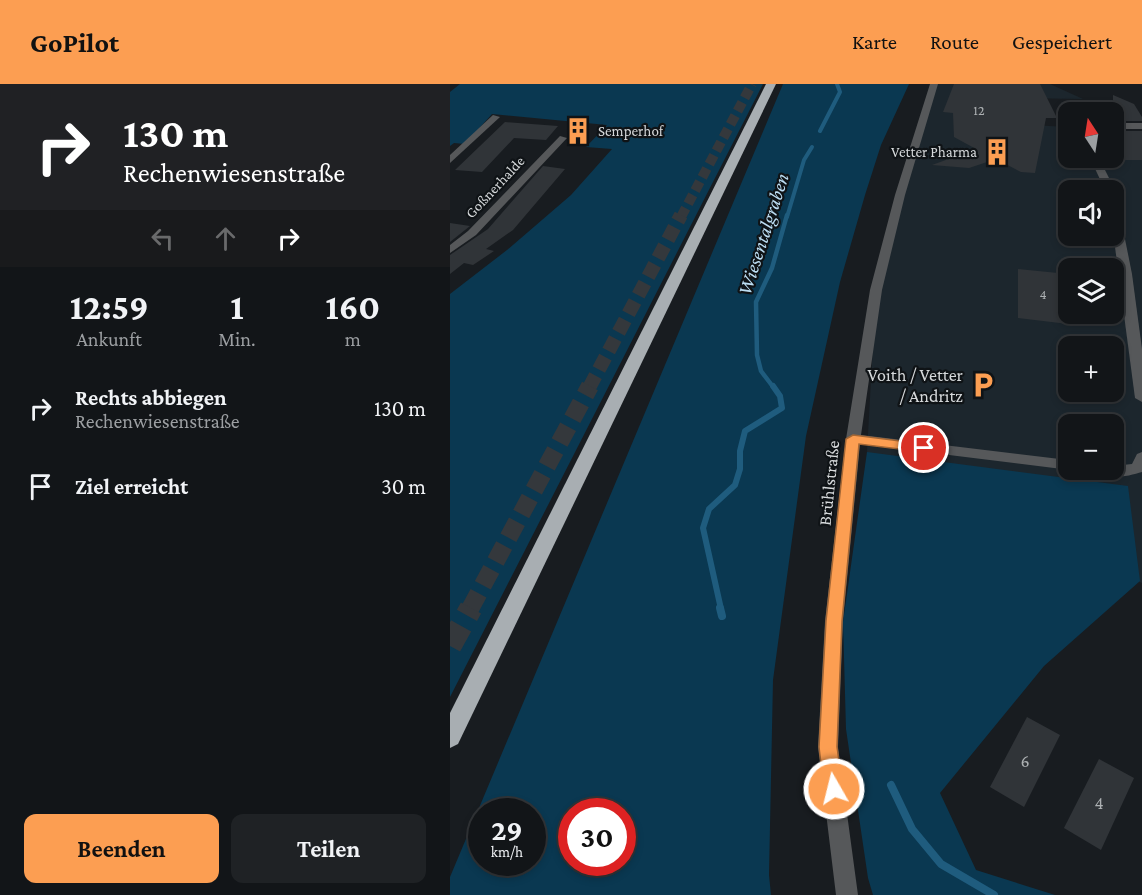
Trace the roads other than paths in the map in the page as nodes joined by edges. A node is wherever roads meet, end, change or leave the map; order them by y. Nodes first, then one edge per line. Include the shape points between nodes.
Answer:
1 (771, 84) edge
2 (934, 84) edge
3 (496, 117) dead end
4 (1124, 126) edge
5 (1142, 126) edge
6 (561, 140) dead end
7 (450, 160) edge
8 (1121, 246) edge
9 (450, 250) edge
10 (1142, 398) edge
11 (853, 439) junction
12 (1142, 457) edge
13 (1058, 464) edge
14 (1124, 472) edge
15 (450, 737) edge
16 (848, 895) edge

1 - 15 highway
2 - 11 street, Brühlstraße via 876,290
3 - 7 street
4 - 5 street
6 - 9 street, Goßnerhalde via 472,233
8 - 10 street
11 - 13 street
11 - 16 street, Brühlstraße via 834,621 828,747
12 - 14 street via 1138,468

